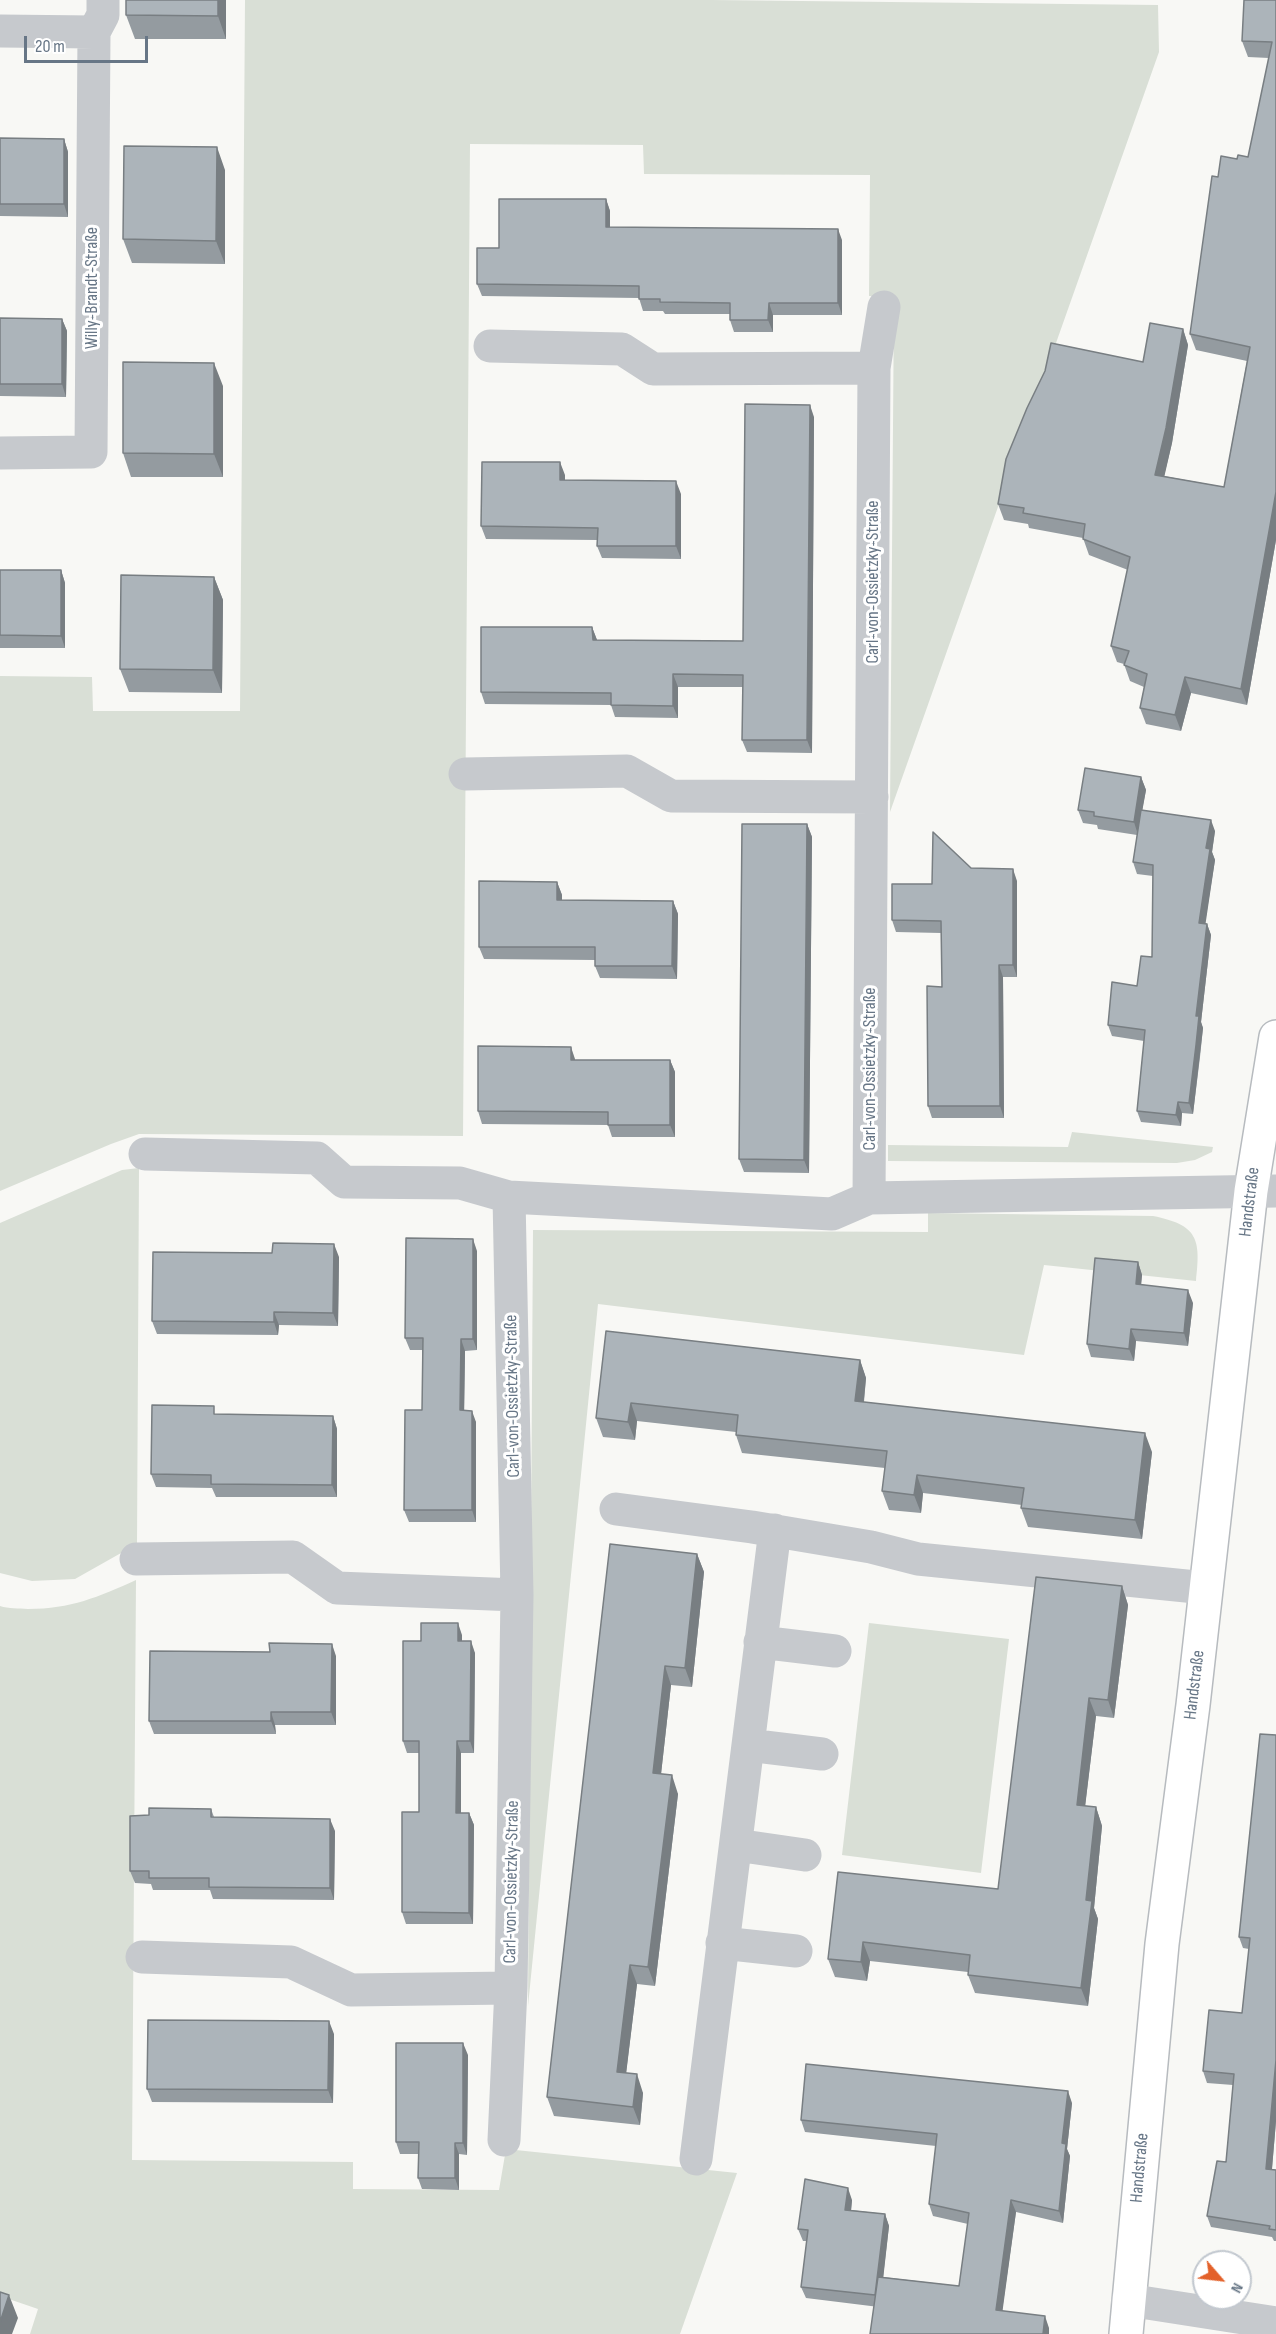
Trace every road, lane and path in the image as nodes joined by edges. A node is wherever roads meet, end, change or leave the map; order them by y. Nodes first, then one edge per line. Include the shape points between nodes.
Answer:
1 (103, 0) edge
2 (0, 31) edge
3 (94, 32) junction
4 (884, 307) dead end
5 (490, 346) dead end
6 (874, 368) junction
7 (0, 453) edge
8 (465, 774) dead end
9 (872, 797) junction
10 (1276, 1037) edge
11 (145, 1154) dead end
12 (1263, 1191) edge
13 (509, 1197) junction
14 (869, 1197) junction
15 (616, 1509) dead end
16 (775, 1530) junction
17 (136, 1559) dead end
18 (1206, 1588) junction
19 (517, 1595) junction
20 (760, 1642) junction
21 (835, 1651) dead end
22 (748, 1744) junction
23 (822, 1754) dead end
24 (736, 1845) junction
25 (805, 1855) dead end
26 (722, 1943) junction
27 (796, 1951) dead end
28 (142, 1957) dead end
29 (511, 1988) junction
30 (504, 2140) dead end
31 (696, 2159) dead end
32 (1128, 2300) junction
33 (1276, 2323) edge
34 (1126, 2334) edge

1 - 3 street, Willy-Brandt-Straße via 103,15
2 - 3 street
3 - 7 street, Willy-Brandt-Straße via 91,452
4 - 6 street, Carl-von-Ossietzky-Straße
5 - 6 street via 622,349 653,369
6 - 9 street, Carl-von-Ossietzky-Straße
8 - 9 street via 627,771 671,796
9 - 14 street, Carl-von-Ossietzky-Straße
10 - 12 main road, Handstraße
11 - 13 street via 317,1158 344,1182 460,1183
12 - 14 street
12 - 18 main road, Handstraße
13 - 14 street via 832,1214
13 - 19 street, Carl-von-Ossietzky-Straße
15 - 16 street
16 - 18 street via 918,1559
16 - 20 street
17 - 19 street via 293,1557 338,1588
18 - 32 main road, Handstraße via 1162,1944
19 - 29 street, Carl-von-Ossietzky-Straße
20 - 21 street
20 - 22 street
22 - 23 street
22 - 24 street
24 - 25 street
24 - 26 street
26 - 27 street
26 - 31 street
28 - 29 street, Carl-von-Ossietzky-Straße via 291,1962 351,1989
29 - 30 street, Carl-von-Ossietzky-Straße
32 - 33 street
32 - 34 main road, Handstraße

